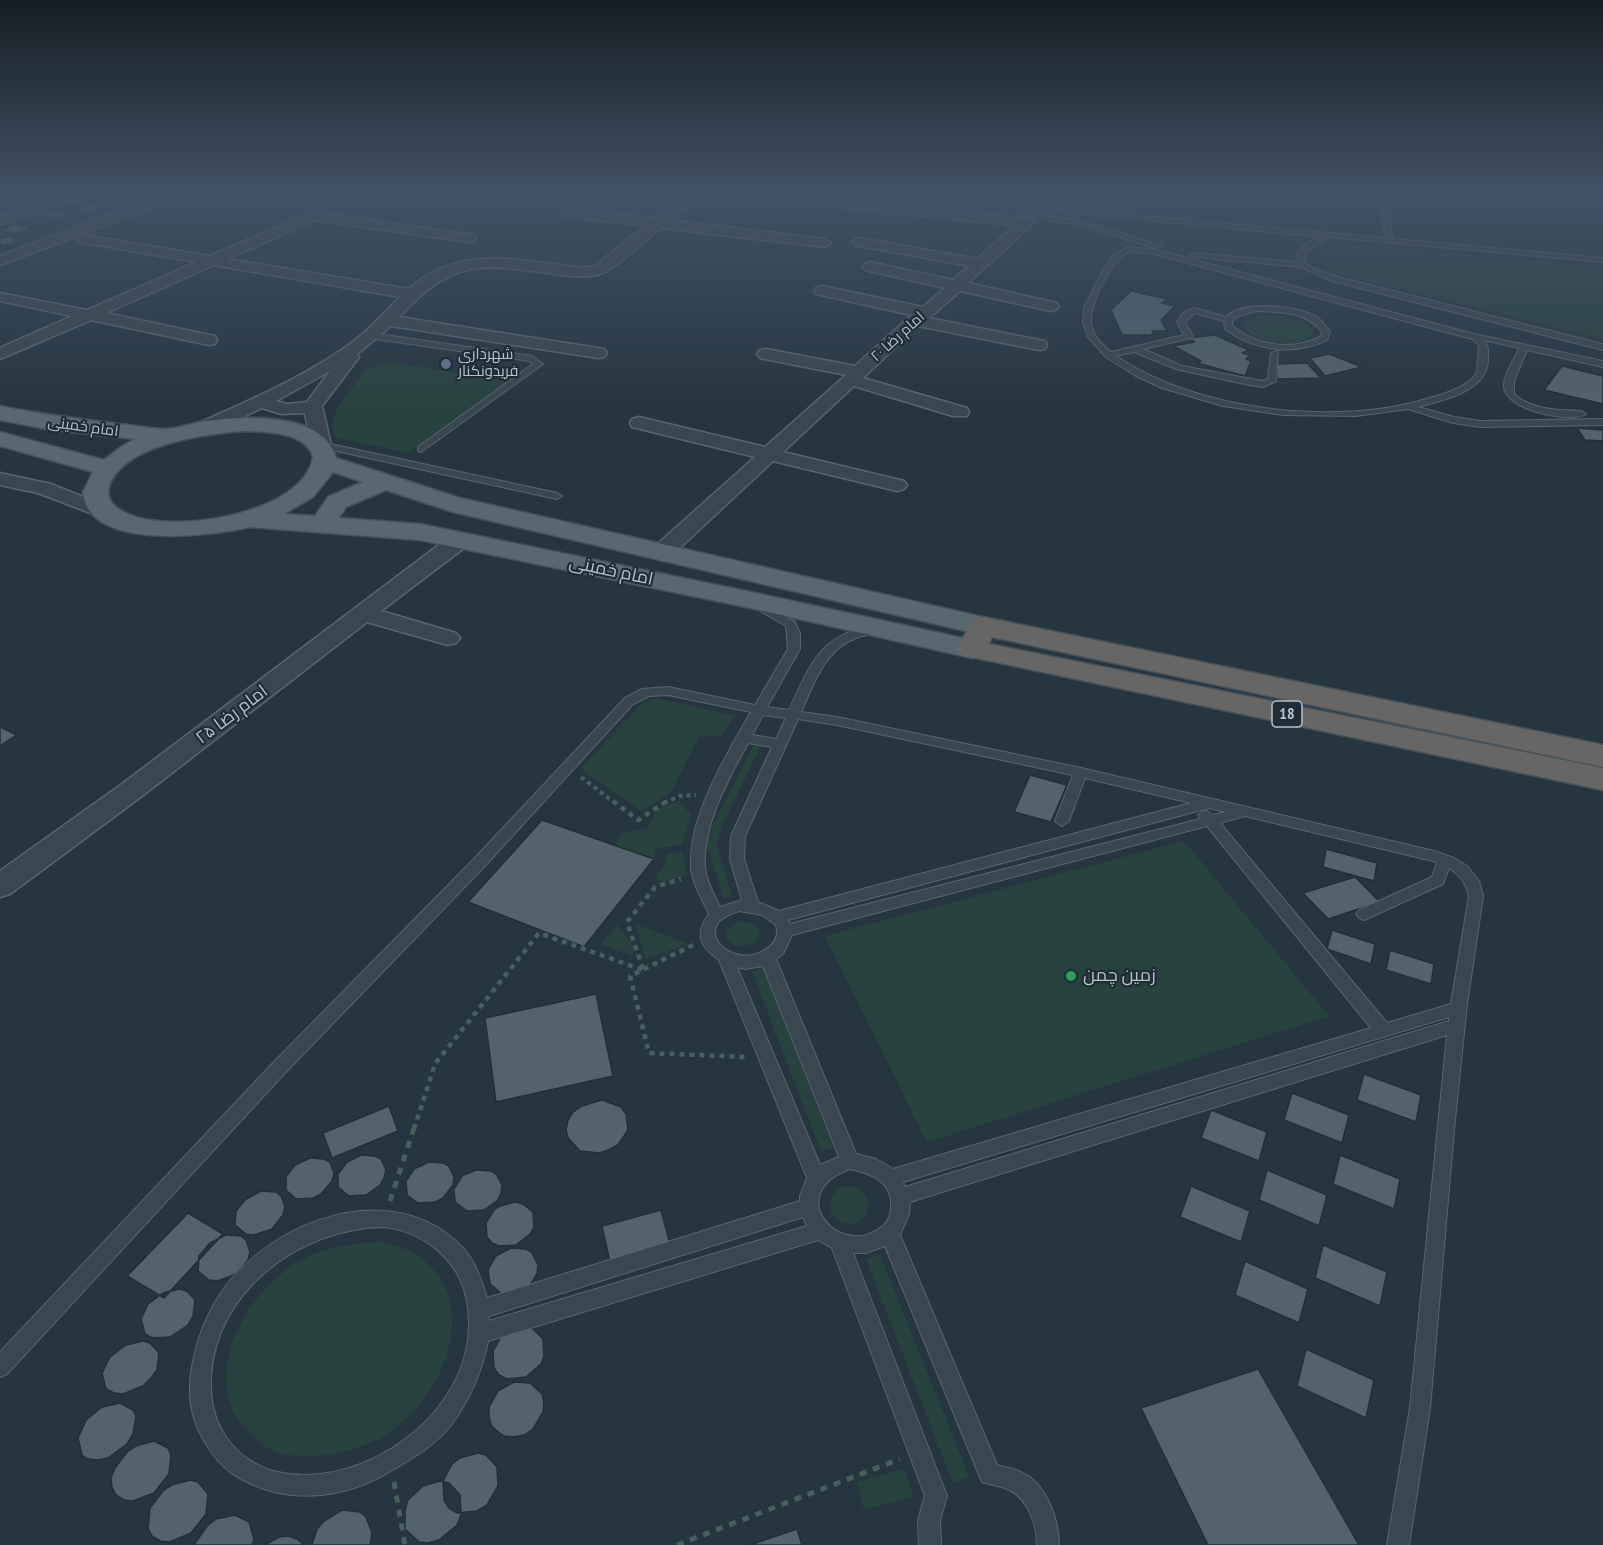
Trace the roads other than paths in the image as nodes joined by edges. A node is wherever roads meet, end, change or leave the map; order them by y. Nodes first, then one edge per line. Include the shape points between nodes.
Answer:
1 (208, 262) edge
2 (218, 262) edge
3 (478, 262) edge
4 (480, 262) edge
5 (610, 262) edge
6 (970, 262) edge
7 (1111, 262) edge
8 (1209, 262) edge
9 (1244, 262) edge
10 (1300, 262) edge
11 (980, 264) joint
12 (1303, 265) junction
13 (870, 267) dead end
14 (956, 286) junction
15 (822, 291) dead end
16 (411, 294) junction
17 (4, 297) dead end
18 (1051, 306) dead end
19 (88, 315) junction
20 (920, 316) junction
21 (387, 320) junction
22 (1228, 320) junction
23 (1464, 333) junction
24 (1565, 339) junction
25 (209, 340) dead end
26 (364, 341) junction
27 (1039, 345) dead end
28 (1524, 347) junction
29 (1603, 347) edge
30 (1136, 349) junction
31 (1603, 352) edge
32 (598, 353) dead end
33 (1275, 353) dead end
34 (0, 354) edge
35 (766, 354) dead end
36 (1109, 355) junction
37 (1603, 364) edge
38 (855, 376) junction
39 (264, 400) junction
40 (313, 406) junction
41 (1410, 407) junction
42 (960, 412) dead end
43 (0, 413) edge
44 (1603, 417) edge
45 (1603, 422) edge
46 (639, 423) dead end
47 (206, 427) junction
48 (96, 429) junction
49 (167, 436) junction
50 (0, 439) edge
51 (421, 449) dead end
52 (45, 451) junction
53 (323, 454) junction
54 (768, 454) junction
55 (108, 469) junction
56 (0, 479) edge
57 (384, 482) junction
58 (897, 485) dead end
59 (44, 488) junction
60 (557, 496) dead end
61 (0, 498) edge
62 (106, 513) junction
63 (247, 519) junction
64 (322, 525) junction
65 (460, 540) junction
66 (661, 553) junction
67 (746, 599) junction
68 (365, 614) junction
69 (893, 631) junction
70 (448, 638) dead end
71 (977, 638) junction
72 (759, 710) junction
73 (794, 715) junction
74 (744, 738) junction
75 (781, 744) junction
76 (1603, 756) edge
77 (1081, 772) junction
78 (1603, 779) edge
79 (1205, 804) junction
80 (1247, 811) junction
81 (1062, 821) dead end
82 (1209, 821) junction
83 (1016, 854) junction
84 (1445, 860) junction
85 (1028, 869) junction
86 (908, 882) junction
87 (0, 886) edge
88 (918, 898) junction
89 (751, 905) junction
90 (1364, 914) dead end
91 (717, 915) junction
92 (781, 924) junction
93 (767, 957) junction
94 (726, 959) junction
95 (1458, 1017) junction
96 (1384, 1031) junction
97 (1158, 1098) junction
98 (1168, 1114) junction
99 (1001, 1145) junction
100 (850, 1161) junction
101 (1011, 1162) junction
102 (816, 1178) junction
103 (891, 1178) junction
104 (900, 1197) junction
105 (808, 1207) junction
106 (821, 1231) junction
107 (890, 1232) junction
108 (840, 1243) junction
109 (479, 1310) junction
110 (480, 1334) junction
111 (0, 1367) edge
112 (930, 1545) edge
113 (1048, 1545) edge
114 (1398, 1545) edge

1 - 19 street
2 - 16 street
3 - 16 street, امام رضا ۲۰ via 446,270
4 - 5 street, امام رضا ۲۰ via 583,273
6 - 11 street
7 - 36 lane via 1086,311 1091,336
8 - 23 lane
9 - 12 lane
10 - 12 lane
11 - 14 street, امام رضا ۲۰
12 - 24 lane via 1335,279
13 - 14 street
14 - 18 street
14 - 20 street, امام رضا ۲۰
15 - 20 street
16 - 21 street
17 - 19 street
19 - 25 street
19 - 34 street
20 - 27 street
20 - 38 street, امام رضا ۲۰
21 - 26 street
21 - 32 street
22 - 22 lane via 1228,327 1235,333 1277,346 1317,342 1326,332 1310,318 1273,309 1243,311
22 - 30 lane via 1194,310 1181,322 1189,336
23 - 28 lane
23 - 41 lane via 1483,344 1483,367 1478,378 1463,388
24 - 29 lane
24 - 31 lane
26 - 39 street
26 - 40 street
26 - 51 lane via 537,360 537,368
28 - 37 lane
28 - 44 lane via 1510,380 1511,396 1533,408
30 - 33 lane via 1167,364 1263,384 1272,381
30 - 36 lane
35 - 38 street
36 - 41 lane via 1135,373 1161,384 1227,403 1342,414
38 - 42 street
38 - 54 street, امام رضا ۲۰
39 - 40 street via 282,409
39 - 47 street
40 - 53 street
41 - 45 lane via 1482,424
43 - 48 main road, امام خمینی
46 - 54 street
47 - 49 main road, امام خمینی
47 - 53 main road, امام خمینی via 276,426 303,433
48 - 49 main road, امام خمینی
48 - 52 main road via 79,445
49 - 55 main road via 123,456
50 - 52 main road, امام خمینی
52 - 55 main road, امام خمینی
53 - 57 main road, امام خمینی
53 - 60 lane
53 - 63 main road via 322,474 311,487 295,499
54 - 58 street
54 - 66 street, امام رضا ۲۰
55 - 62 main road via 97,484 96,500
56 - 59 street
57 - 64 main road via 337,502
57 - 66 main road, امام خمینی via 453,504
59 - 61 street
59 - 62 street
62 - 63 main road via 130,525 165,530 206,528
63 - 64 main road, امام خمینی
64 - 65 main road, امام خمینی via 420,532
65 - 67 main road, امام خمینی
65 - 68 street, امام رضا ۲۵
66 - 71 main road, امام خمینی
67 - 69 main road, امام خمینی
67 - 72 lane via 791,624 794,634 794,649
68 - 70 street
68 - 87 street, امام رضا ۲۵
69 - 71 main road, امام خمینی
69 - 73 lane via 862,631 836,642 817,664
71 - 76 highway, 18
71 - 78 highway, 18
72 - 73 lane
72 - 74 lane
72 - 111 lane via 668,691 646,692 629,701
73 - 75 lane
73 - 77 lane
74 - 75 lane
74 - 91 lane via 698,842 698,869
75 - 89 lane via 738,836 737,859
77 - 79 lane
77 - 81 lane
79 - 80 lane
79 - 82 lane
79 - 83 lane
80 - 82 lane
80 - 84 lane
82 - 85 lane
82 - 96 lane
83 - 85 lane
83 - 86 lane
84 - 90 lane via 1438,880
84 - 95 lane via 1465,872 1474,884 1476,896
85 - 88 lane
86 - 88 lane
86 - 92 lane
88 - 92 lane
89 - 91 lane via 727,908
89 - 92 lane via 764,907
91 - 94 lane via 710,921 707,938 717,954
92 - 93 lane via 782,941
93 - 94 lane via 746,962
93 - 100 lane
94 - 102 lane
95 - 96 lane
95 - 98 lane
95 - 114 lane via 1420,1408
96 - 97 lane
97 - 98 lane
97 - 99 lane
98 - 101 lane
99 - 101 lane
99 - 103 lane
100 - 102 lane via 837,1164
100 - 103 lane via 876,1167
101 - 104 lane
102 - 105 lane
103 - 104 lane
104 - 107 lane via 901,1209
105 - 106 lane
105 - 109 lane
106 - 108 lane
106 - 110 lane
107 - 108 lane via 867,1244
107 - 113 lane via 990,1474 1017,1482 1031,1496 1043,1515
108 - 112 lane via 936,1496 929,1514
109 - 110 lane
109 - 110 lane via 479,1294 464,1261 436,1234 397,1220 354,1220 308,1233 265,1260 230,1297 206,1341 199,1388 208,1432 233,1463 269,1482 314,1487 361,1476 406,1452 444,1417 469,1376

